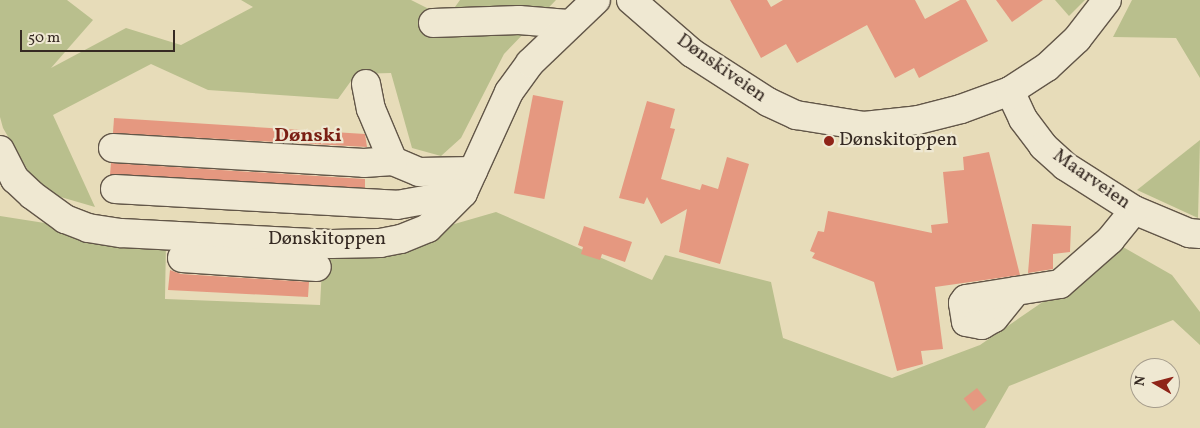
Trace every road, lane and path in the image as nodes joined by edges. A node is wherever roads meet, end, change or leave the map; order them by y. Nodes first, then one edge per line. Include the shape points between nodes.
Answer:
1 (596, 0) edge
2 (631, 0) edge
3 (1107, 0) edge
4 (433, 23) dead end
5 (568, 24) junction
6 (366, 84) dead end
7 (1010, 91) junction
8 (113, 148) dead end
9 (0, 150) edge
10 (393, 161) junction
11 (468, 182) junction
12 (115, 189) dead end
13 (1134, 210) junction
14 (1196, 239) edge
15 (236, 251) junction
16 (182, 258) dead end
17 (317, 267) dead end
18 (1016, 292) dead end

1 - 5 street, Dønskitoppen
2 - 7 street, Dønskiveien via 728,78 796,115 864,126 918,120
3 - 7 street, Dønskiveien via 1077,40 1047,67
4 - 5 street via 519,20
5 - 11 street, Dønskitoppen via 530,63 509,92
6 - 10 street via 371,109
7 - 13 street, Maarveien via 1023,119 1043,146 1065,166
8 - 10 street via 364,163
9 - 15 street, Dønskitoppen via 15,179 48,209 65,219 88,228
10 - 11 street via 418,172
11 - 12 street via 397,205
11 - 15 street, Dønskitoppen via 428,228 401,239
13 - 14 street, Maarveien
13 - 18 street via 1110,240 1060,284
15 - 16 street
15 - 17 street

